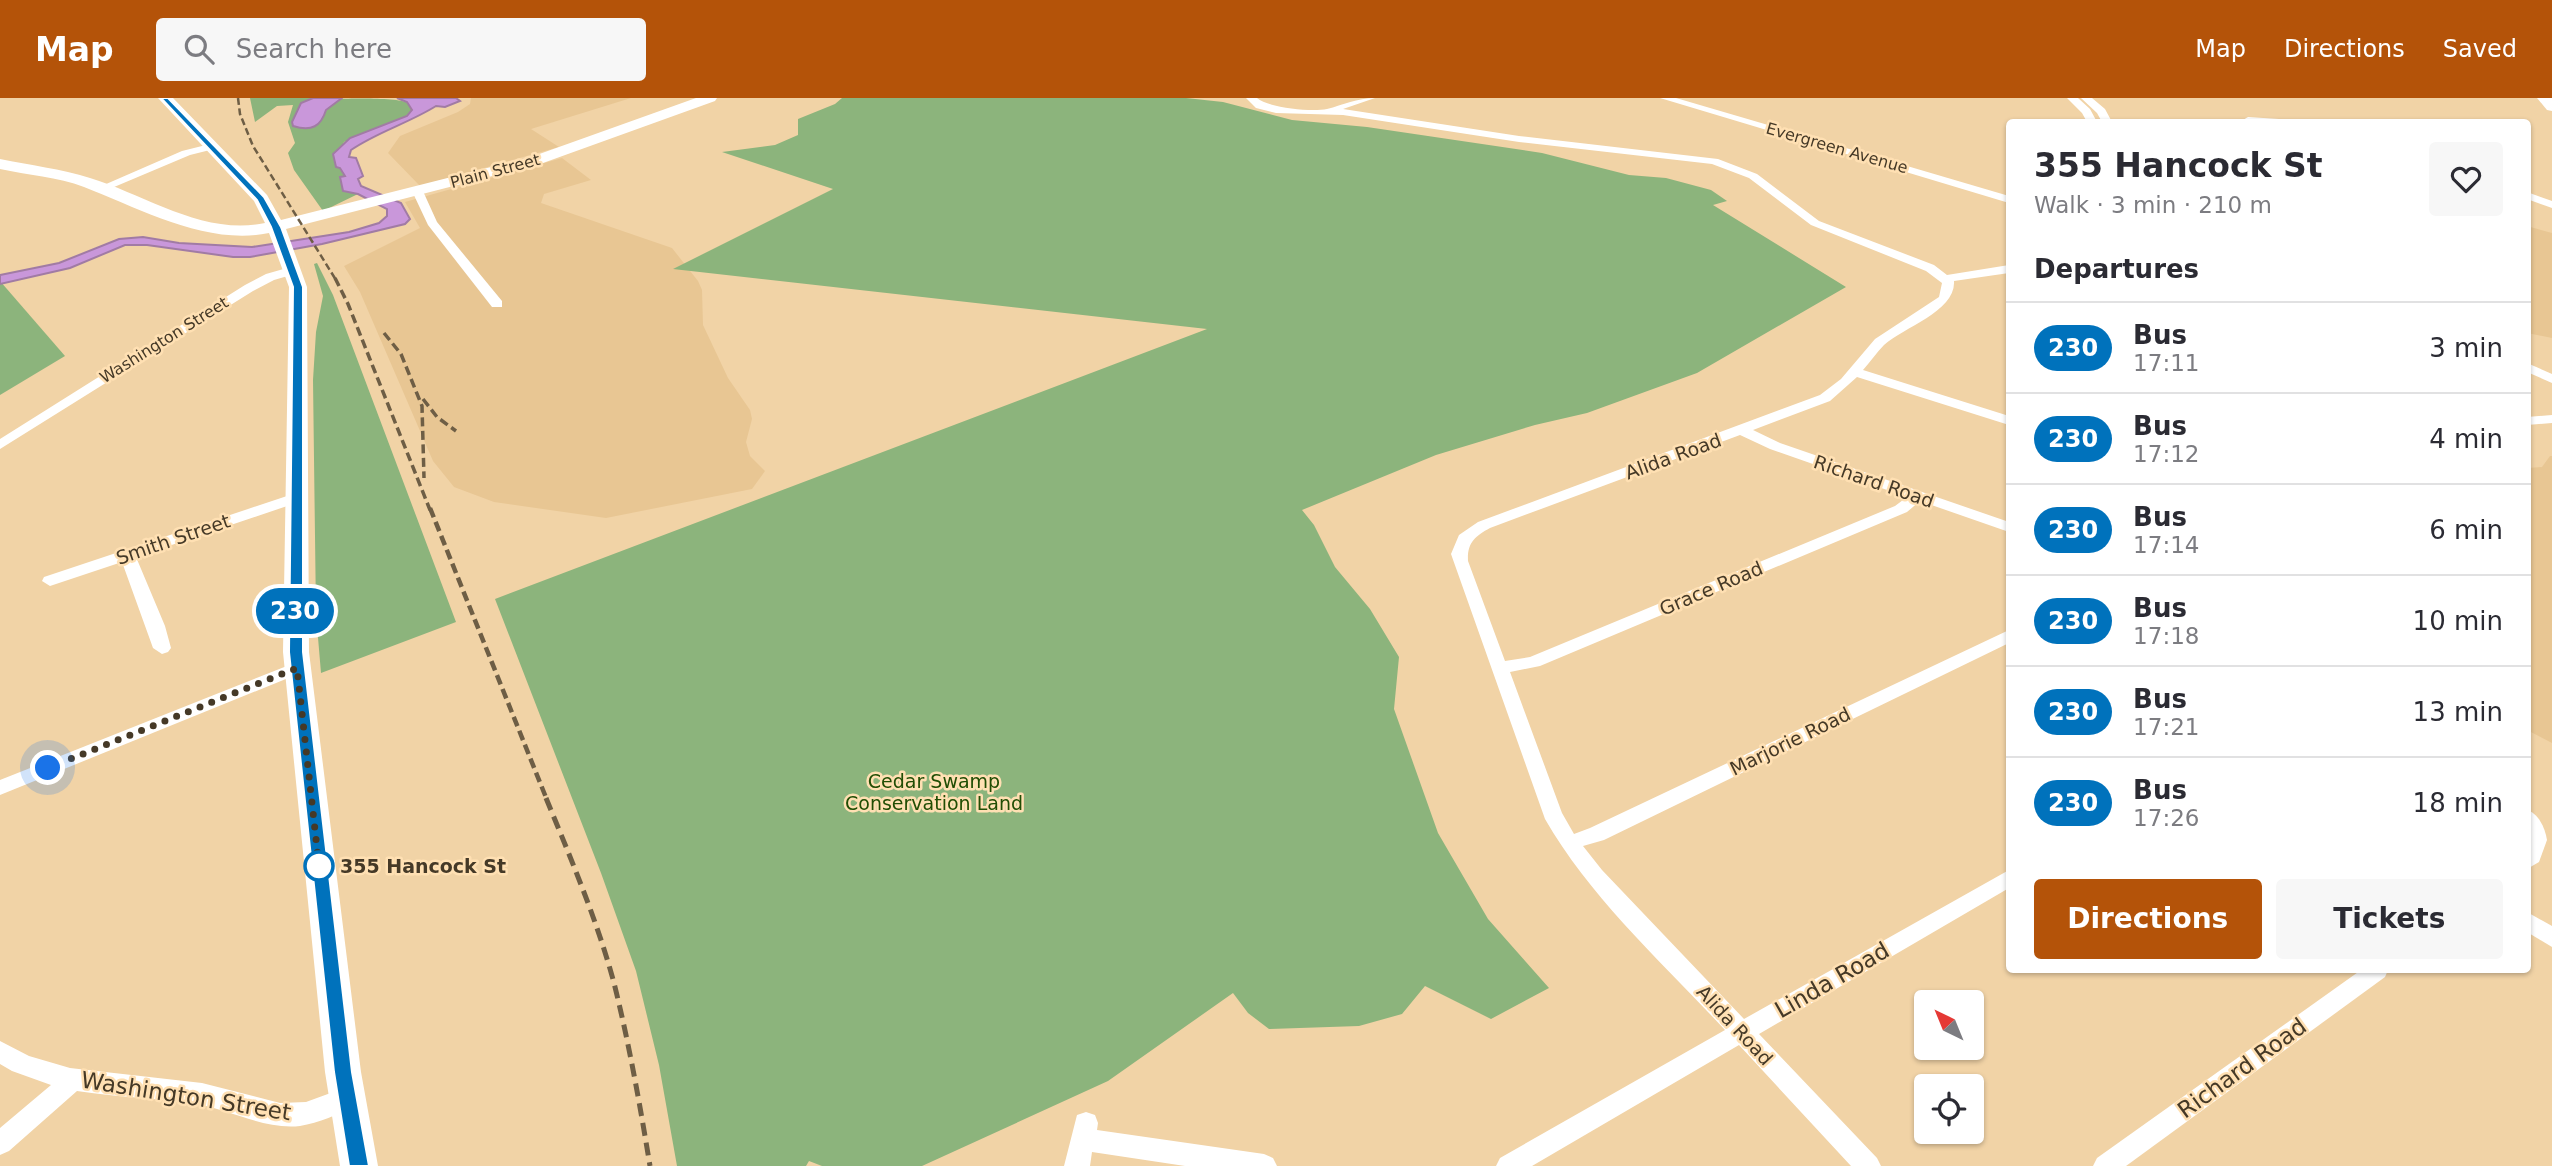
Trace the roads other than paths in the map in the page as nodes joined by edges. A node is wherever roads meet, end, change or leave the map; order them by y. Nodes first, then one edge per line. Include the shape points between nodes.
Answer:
1 (165, 98) edge
2 (710, 98) edge
3 (1251, 98) edge
4 (1370, 98) edge
5 (1665, 98) edge
6 (2072, 98) edge
7 (2086, 98) edge
8 (2544, 98) edge
9 (2552, 107) edge
10 (1330, 111) junction
11 (2091, 119) edge
12 (2105, 119) edge
13 (209, 147) junction
14 (3, 167) edge
15 (103, 188) junction
16 (418, 191) junction
17 (2531, 197) edge
18 (2006, 199) edge
19 (2552, 205) edge
20 (284, 248) junction
21 (2006, 269) edge
22 (1946, 279) junction
23 (497, 304) dead end
24 (2531, 369) edge
25 (1854, 372) junction
26 (2552, 379) edge
27 (2552, 419) edge
28 (2006, 420) edge
29 (2531, 421) edge
30 (1742, 430) junction
31 (0, 445) edge
32 (1917, 496) junction
33 (296, 498) junction
34 (2006, 526) edge
35 (127, 555) junction
36 (50, 581) dead end
37 (2006, 637) edge
38 (162, 648) dead end
39 (297, 668) junction
40 (1499, 668) junction
41 (0, 788) edge
42 (2531, 826) edge
43 (1569, 844) junction
44 (2531, 857) edge
45 (2006, 880) edge
46 (2531, 924) edge
47 (2552, 938) edge
48 (2373, 973) edge
49 (1742, 1032) junction
50 (0, 1051) edge
51 (73, 1079) junction
52 (347, 1098) junction
53 (0, 1143) edge
54 (359, 1166) edge
55 (1077, 1166) edge
56 (1264, 1166) edge
57 (1509, 1166) edge
58 (1868, 1166) edge
59 (2106, 1166) edge

1 - 13 main road
2 - 16 main road, Plain Street via 564,151
3 - 10 street via 1276,110
4 - 10 street
5 - 18 street, Evergreen Avenue
6 - 11 street
7 - 12 street
8 - 9 main road
10 - 22 street via 1720,163 1761,181 1815,223 1930,268
13 - 15 street
13 - 20 main road via 261,199
14 - 15 main road via 64,176
15 - 20 main road via 160,214 238,231
16 - 20 main road, Plain Street via 364,205
16 - 23 street via 432,223
17 - 19 street
20 - 31 street, Washington Street via 270,277
20 - 33 main road via 299,299
21 - 22 street
22 - 25 street, Alida Road via 1949,287 1944,299 1880,342
24 - 26 street
25 - 28 street
25 - 30 street, Alida Road via 1825,398
27 - 29 street
30 - 32 street, Richard Road via 1774,446
30 - 40 street, Alida Road via 1469,534 1460,546 1460,561
32 - 34 street, Richard Road
32 - 40 street, Grace Road via 1901,509 1534,662
33 - 35 street, Smith Street
33 - 39 main road
35 - 36 street, Smith Street
35 - 38 street
37 - 43 street, Marjorie Road
39 - 41 street
39 - 52 main road
40 - 43 street, Alida Road via 1552,814
42 - 44 street via 2538,841
43 - 49 street, Alida Road
45 - 49 street, Linda Road
46 - 47 street
48 - 59 street, Richard Road
49 - 57 street, Linda Road
49 - 58 street, Alida Road
50 - 51 street, Washington Street via 24,1065
51 - 52 street, Washington Street via 187,1091 292,1115 318,1111
51 - 53 street
52 - 54 main road
55 - 56 street via 1084,1131

